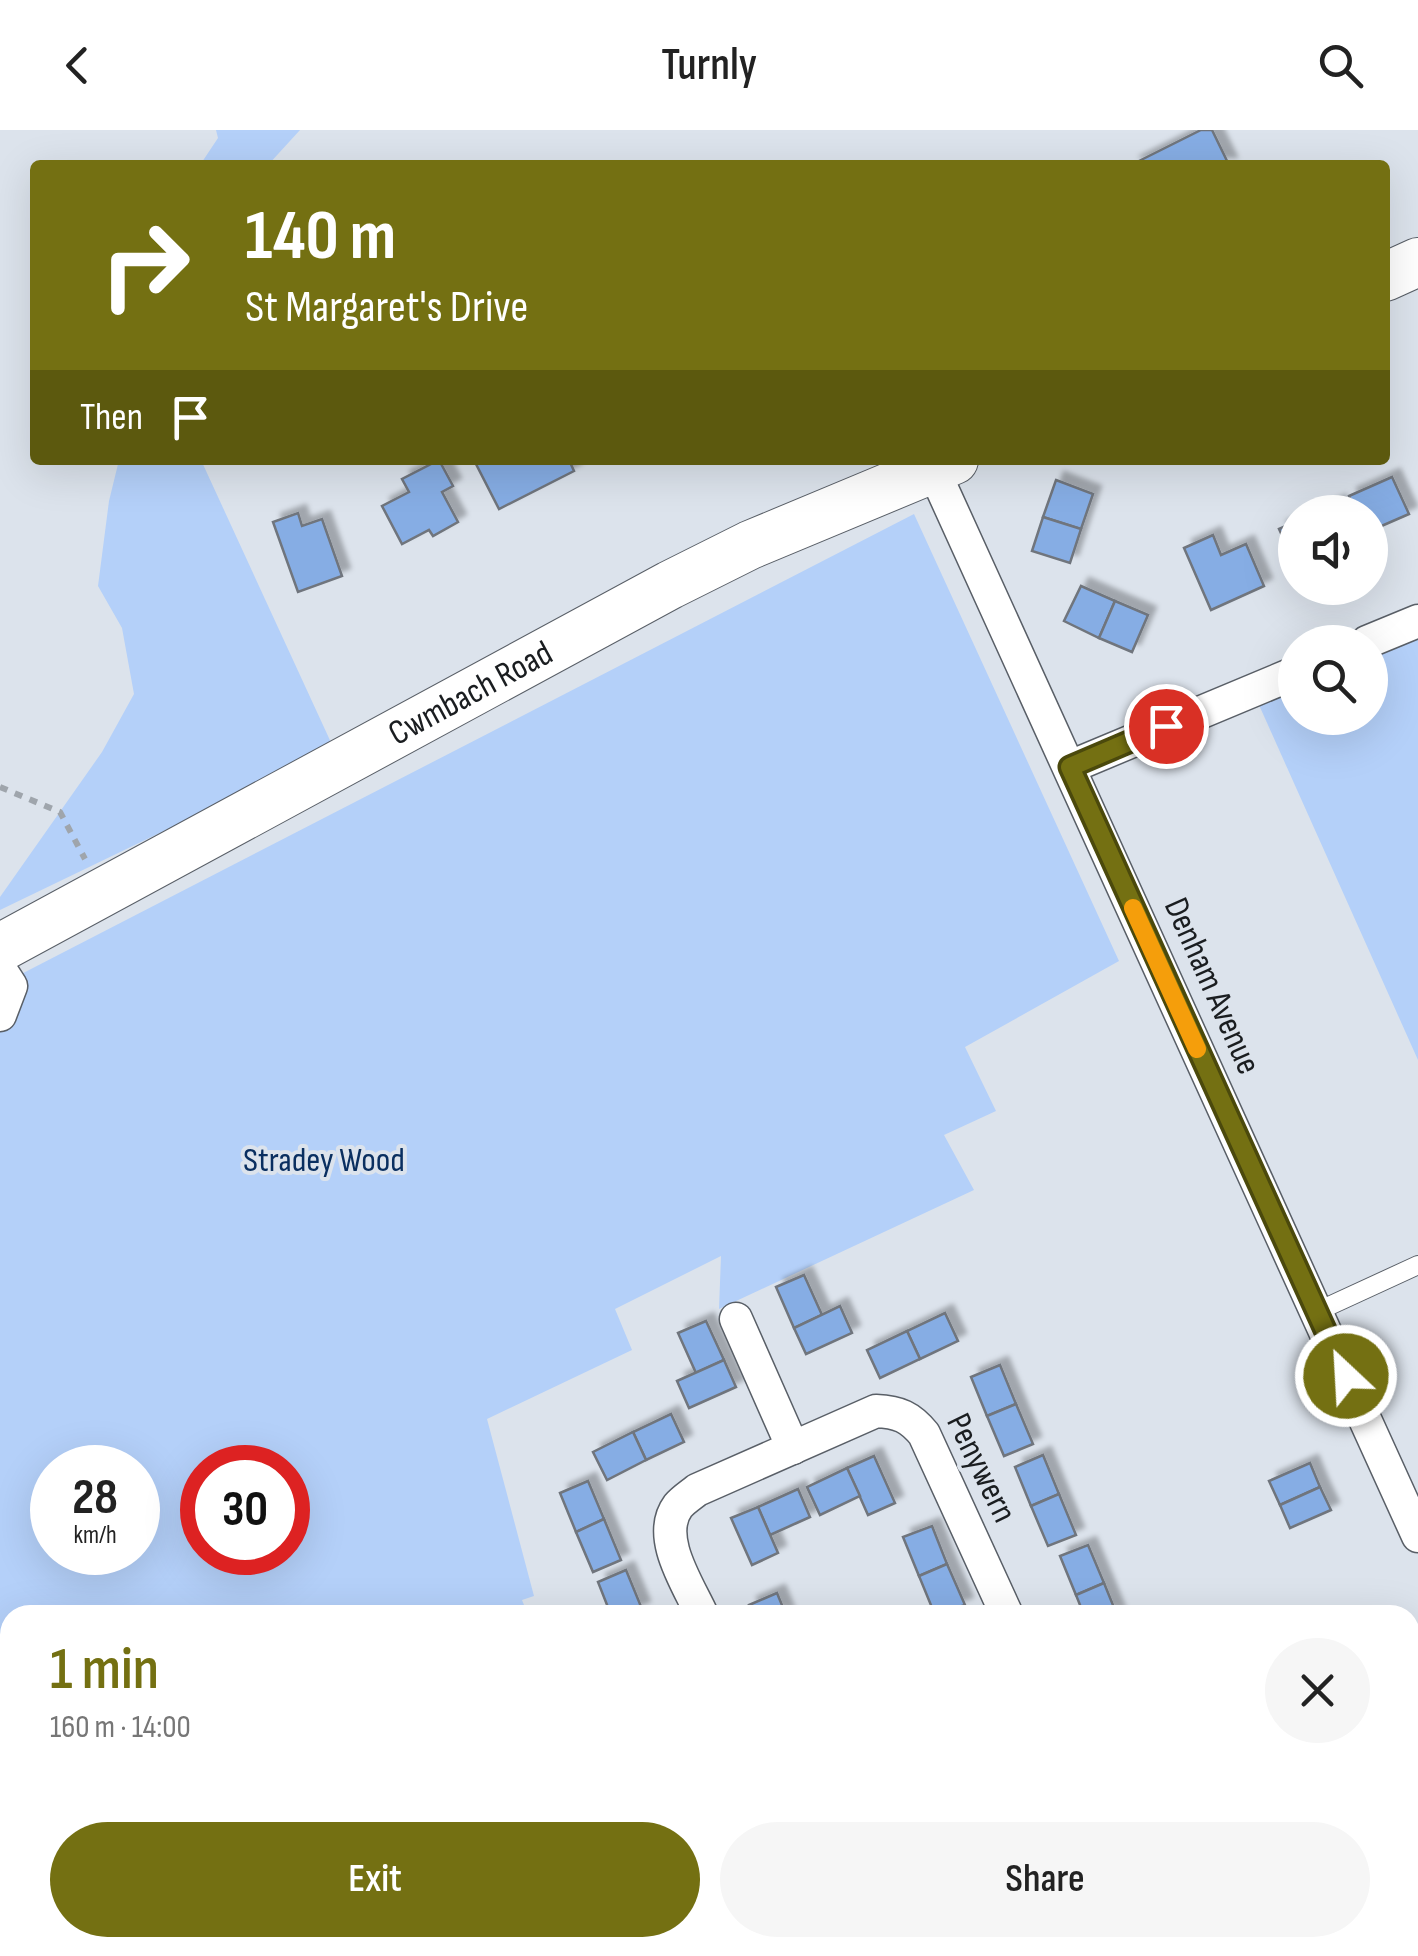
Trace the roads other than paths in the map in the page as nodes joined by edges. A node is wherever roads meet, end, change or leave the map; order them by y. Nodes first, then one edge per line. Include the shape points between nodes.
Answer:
1 (1418, 262) edge
2 (1390, 275) edge
3 (941, 465) edge
4 (943, 465) edge
5 (1418, 621) edge
6 (1388, 633) edge
7 (1278, 679) edge
8 (1070, 767) junction
9 (0, 948) edge
10 (0, 969) edge
11 (0, 1015) edge
12 (1418, 1266) edge
13 (1316, 1312) junction
14 (736, 1320) dead end
15 (793, 1448) junction
16 (1418, 1536) edge
17 (697, 1605) edge
18 (1002, 1605) edge

1 - 2 main road
3 - 9 main road, Cwmbach Road via 670,586
4 - 8 street, Denham Avenue
5 - 6 street
7 - 8 street
8 - 13 street, Denham Avenue
10 - 11 street via 11,986
12 - 13 lane
13 - 16 street, Denham Avenue
14 - 15 street
15 - 17 street, Penywern via 697,1490 678,1507 670,1525 674,1553
15 - 18 street, Penywern via 876,1411 912,1418

